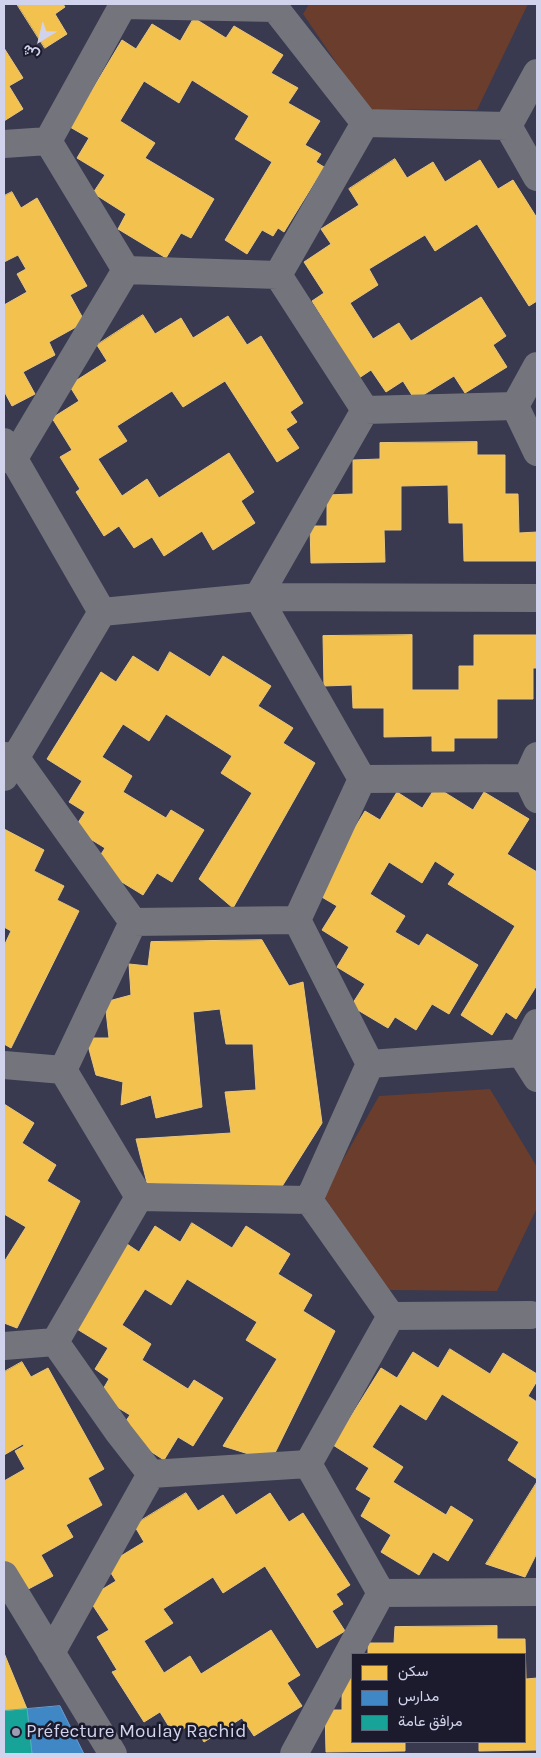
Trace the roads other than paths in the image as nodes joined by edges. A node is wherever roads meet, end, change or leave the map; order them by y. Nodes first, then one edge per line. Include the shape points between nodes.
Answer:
1 (122, 4) edge
2 (277, 6) edge
3 (537, 73) edge
4 (365, 123) junction
5 (508, 126) junction
6 (48, 140) junction
7 (4, 144) edge
8 (537, 177) edge
9 (126, 270) junction
10 (278, 276) junction
11 (537, 366) edge
12 (515, 406) junction
13 (364, 410) junction
14 (537, 452) edge
15 (7, 453) edge
16 (258, 597) junction
17 (537, 598) edge
18 (102, 612) junction
19 (8, 763) edge
20 (534, 778) edge
21 (362, 779) junction
22 (297, 920) junction
23 (133, 922) junction
24 (537, 1023) edge
25 (521, 1053) junction
26 (370, 1064) junction
27 (4, 1065) edge
28 (63, 1070) junction
29 (537, 1078) edge
30 (139, 1197) junction
31 (309, 1200) junction
32 (535, 1314) edge
33 (391, 1316) junction
34 (55, 1342) junction
35 (4, 1346) edge
36 (308, 1464) junction
37 (151, 1474) junction
38 (4, 1576) edge
39 (537, 1592) edge
40 (381, 1593) junction
41 (51, 1653) junction
42 (112, 1754) edge
43 (294, 1754) edge

1 - 2 street
1 - 6 street
2 - 4 street
3 - 5 street
4 - 5 street
4 - 10 street
5 - 8 street
6 - 7 street
6 - 9 street
9 - 10 street
9 - 15 street
10 - 13 street
11 - 12 street
12 - 13 street
12 - 14 street
13 - 16 street
15 - 18 street
16 - 17 street
16 - 18 street
16 - 21 street
18 - 19 street
19 - 23 street
20 - 21 street
21 - 22 street
22 - 23 street
22 - 26 street
23 - 28 street
24 - 25 street
25 - 26 street
25 - 29 street
26 - 31 street
27 - 28 street
28 - 30 street
30 - 31 street
30 - 34 street
31 - 33 street
32 - 33 street
33 - 36 street
34 - 35 street
34 - 37 street
36 - 37 street
36 - 40 street
37 - 41 street
38 - 41 street
39 - 40 street
40 - 43 street
41 - 42 street

